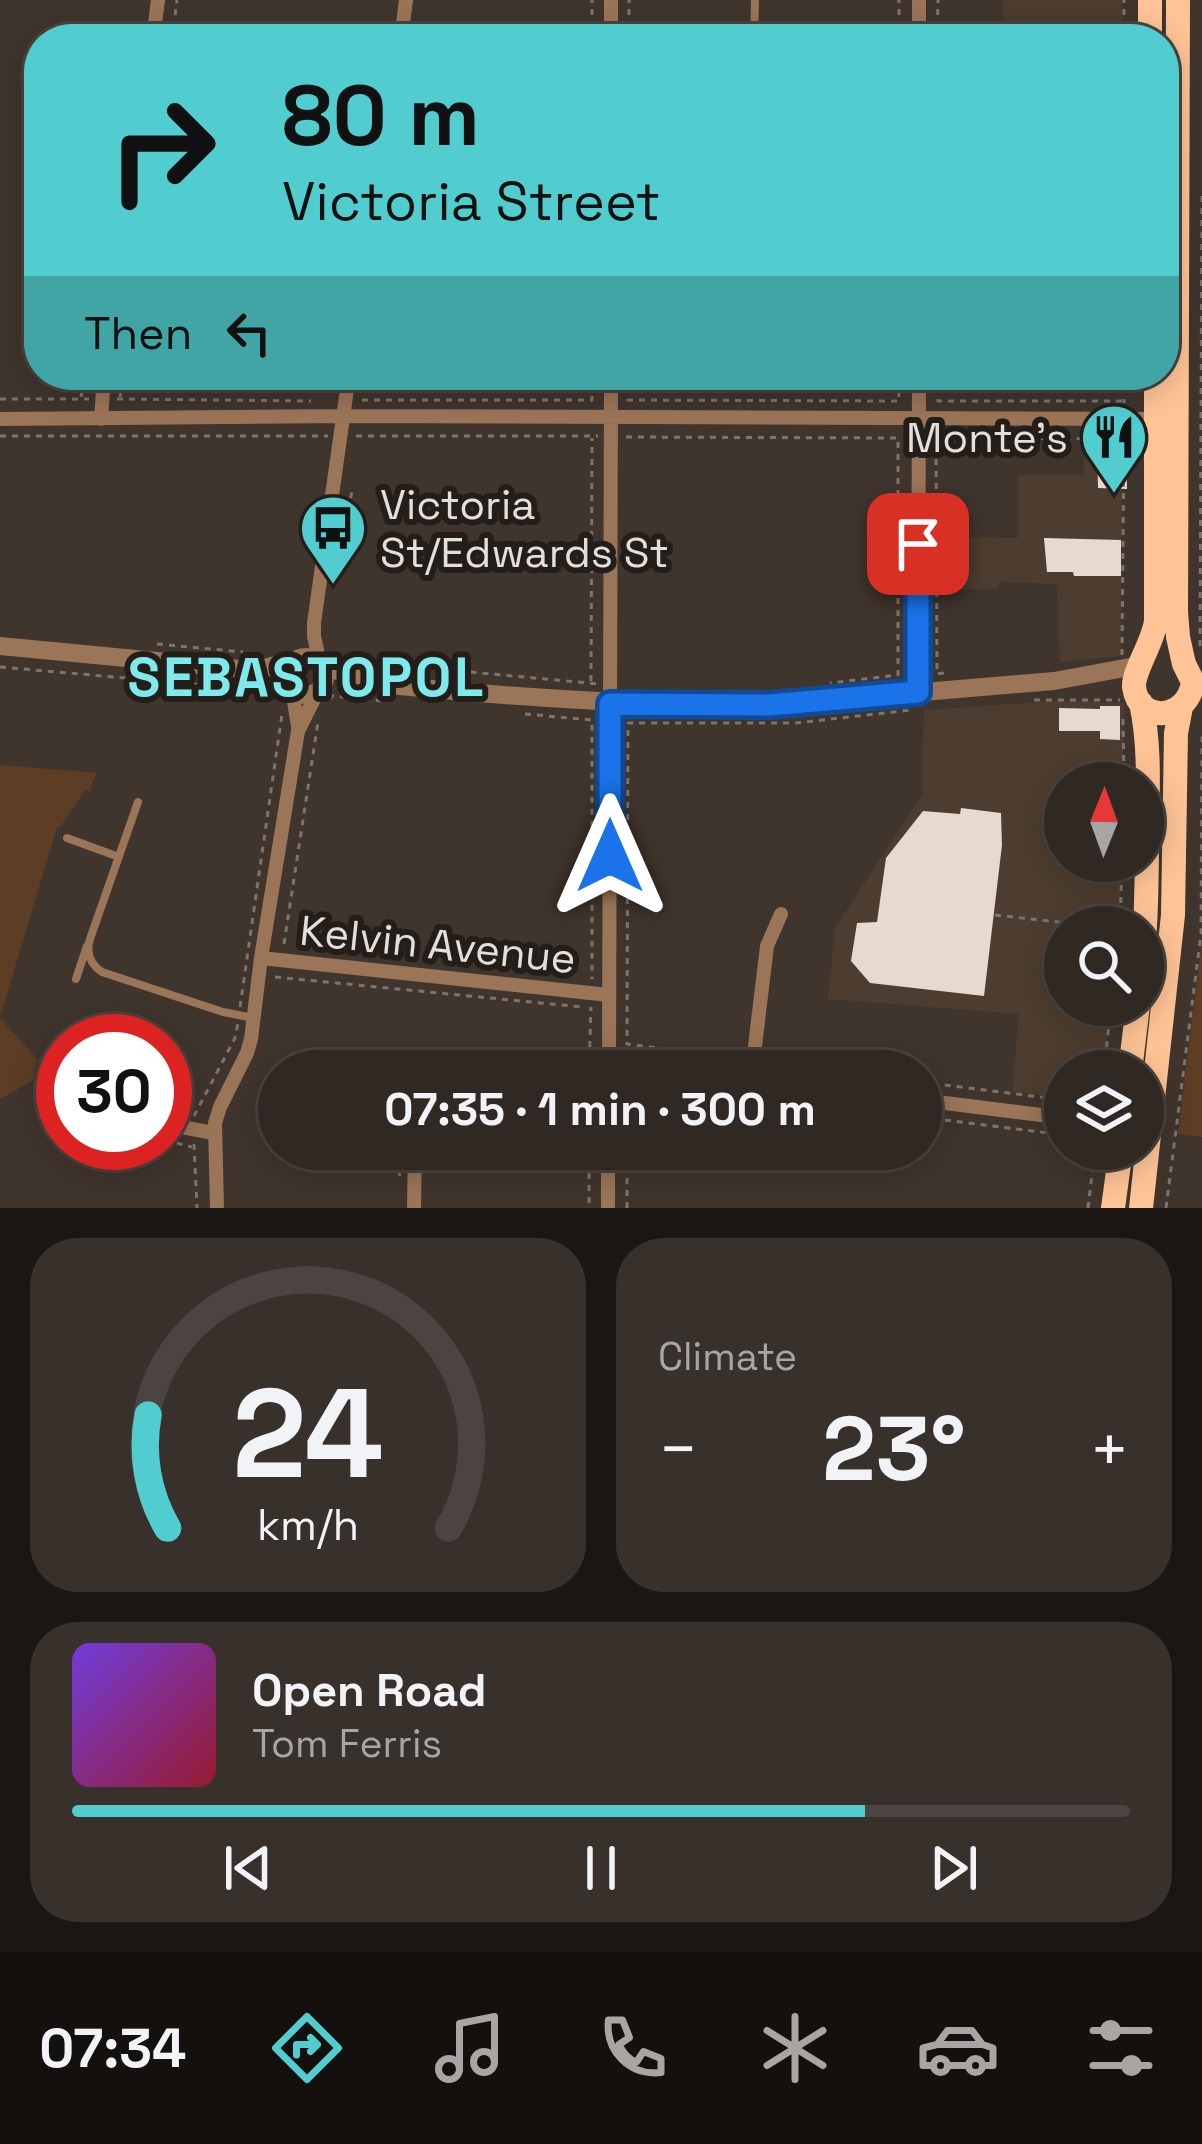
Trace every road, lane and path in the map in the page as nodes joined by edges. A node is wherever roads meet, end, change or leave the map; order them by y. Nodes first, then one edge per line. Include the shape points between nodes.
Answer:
1 (1202, 192) edge
2 (1202, 385) edge
3 (82, 390) edge
4 (102, 390) edge
5 (122, 390) edge
6 (347, 390) edge
7 (592, 390) edge
8 (610, 390) edge
9 (628, 390) edge
10 (898, 390) edge
11 (919, 390) edge
12 (938, 390) edge
13 (1124, 390) edge
14 (1156, 390) edge
15 (1177, 390) edge
16 (1202, 392) edge
17 (0, 399) edge
18 (81, 399) junction
19 (101, 399) junction
20 (120, 399) junction
21 (360, 400) dead end
22 (325, 402) dead end
23 (1202, 415) edge
24 (343, 416) junction
25 (0, 418) edge
26 (610, 418) junction
27 (100, 419) junction
28 (1157, 419) junction
29 (919, 420) junction
30 (0, 436) edge
31 (341, 436) junction
32 (592, 436) junction
33 (610, 436) junction
34 (352, 490) dead end
35 (347, 522) dead end
36 (314, 623) junction
37 (160, 644) dead end
38 (0, 646) edge
39 (252, 652) dead end
40 (1192, 658) edge
41 (297, 660) junction
42 (362, 662) dead end
43 (321, 664) junction
44 (0, 667) edge
45 (240, 669) junction
46 (937, 674) dead end
47 (373, 682) junction
48 (591, 683) junction
49 (815, 684) dead end
50 (1131, 691) junction
51 (324, 692) junction
52 (918, 692) junction
53 (610, 694) junction
54 (287, 695) junction
55 (1028, 700) dead end
56 (1181, 707) junction
57 (592, 720) dead end
58 (628, 723) dead end
59 (298, 731) junction
60 (1202, 733) edge
61 (1126, 762) edge
62 (138, 802) dead end
63 (67, 838) dead end
64 (119, 857) junction
65 (1146, 906) edge
66 (781, 914) dead end
67 (995, 915) dead end
68 (1044, 920) edge
69 (90, 938) junction
70 (283, 952) dead end
71 (261, 958) junction
72 (274, 977) dead end
73 (76, 979) dead end
74 (609, 995) junction
75 (591, 1000) junction
76 (246, 1017) junction
77 (590, 1050) edge
78 (609, 1050) edge
79 (661, 1050) edge
80 (754, 1050) edge
81 (1156, 1050) edge
82 (942, 1085) edge
83 (1044, 1097) edge
84 (942, 1103) edge
85 (1044, 1115) edge
86 (942, 1120) edge
87 (192, 1129) edge
88 (195, 1130) junction
89 (1044, 1132) edge
90 (214, 1133) junction
91 (194, 1148) joint
92 (399, 1170) edge
93 (415, 1170) edge
94 (589, 1170) edge
95 (608, 1170) edge
96 (627, 1170) edge
97 (1093, 1170) edge
98 (1118, 1170) edge
99 (1144, 1170) edge
100 (401, 1179) dead end
101 (197, 1208) edge
102 (217, 1208) edge
103 (414, 1208) edge
104 (590, 1208) edge
105 (608, 1208) edge
106 (627, 1208) edge
107 (1088, 1208) edge
108 (1113, 1208) edge
109 (1141, 1208) edge
110 (1166, 1208) edge

1 - 2 path
2 - 16 path
3 - 18 path
4 - 19 street
5 - 20 path
6 - 24 street
7 - 21 path via 592,400
8 - 26 street
9 - 10 path via 628,400 898,400
11 - 29 street
12 - 13 path via 938,400 1124,400
14 - 28 highway
15 - 40 highway via 1176,612 1178,638
16 - 23 path
17 - 18 path
18 - 19 path
19 - 20 path
19 - 27 street
20 - 22 path
23 - 40 path
24 - 26 street
24 - 27 street
24 - 31 street
25 - 27 street
26 - 29 street
26 - 33 street
28 - 29 street
28 - 50 highway via 1156,621
29 - 52 street
30 - 31 path
31 - 32 path
31 - 36 street
32 - 33 path
32 - 48 path
33 - 49 path via 898,438 898,675
33 - 53 street
34 - 35 path
36 - 41 street
36 - 43 street
37 - 39 path
38 - 45 street
40 - 50 highway via 1150,658
40 - 56 highway via 1192,689
41 - 43 street
41 - 45 street
41 - 54 street
42 - 48 path
43 - 47 street
43 - 51 street
44 - 54 path
45 - 54 street
46 - 50 path via 936,438 1124,439
47 - 51 street
47 - 53 street
48 - 53 path
50 - 52 street via 1054,681
50 - 55 path via 1123,700
50 - 56 highway via 1151,711
50 - 61 path
50 - 65 highway via 1145,722
51 - 54 street
51 - 59 street
51 - 70 path
52 - 53 street via 769,705
53 - 74 street
54 - 59 street
54 - 76 path
56 - 81 highway via 1172,915
57 - 75 path
58 - 79 path via 627,1044
59 - 71 street
60 - 110 path via 1201,934
62 - 64 lane
63 - 64 lane
64 - 69 lane
66 - 80 street via 767,946
67 - 68 path
69 - 73 lane
69 - 76 lane via 88,952 100,970
71 - 75 street, Kelvin Avenue
71 - 76 street
72 - 75 path
74 - 75 street, Kelvin Avenue
74 - 78 street
75 - 77 path
76 - 88 path via 194,1113
76 - 90 street via 250,1046
82 - 83 path
84 - 85 street
86 - 89 path
87 - 88 street
88 - 90 street
88 - 91 path
90 - 102 street
91 - 101 path
92 - 100 path
93 - 103 street
94 - 104 path
95 - 105 street
96 - 106 path
97 - 107 path
98 - 108 highway
99 - 109 highway

